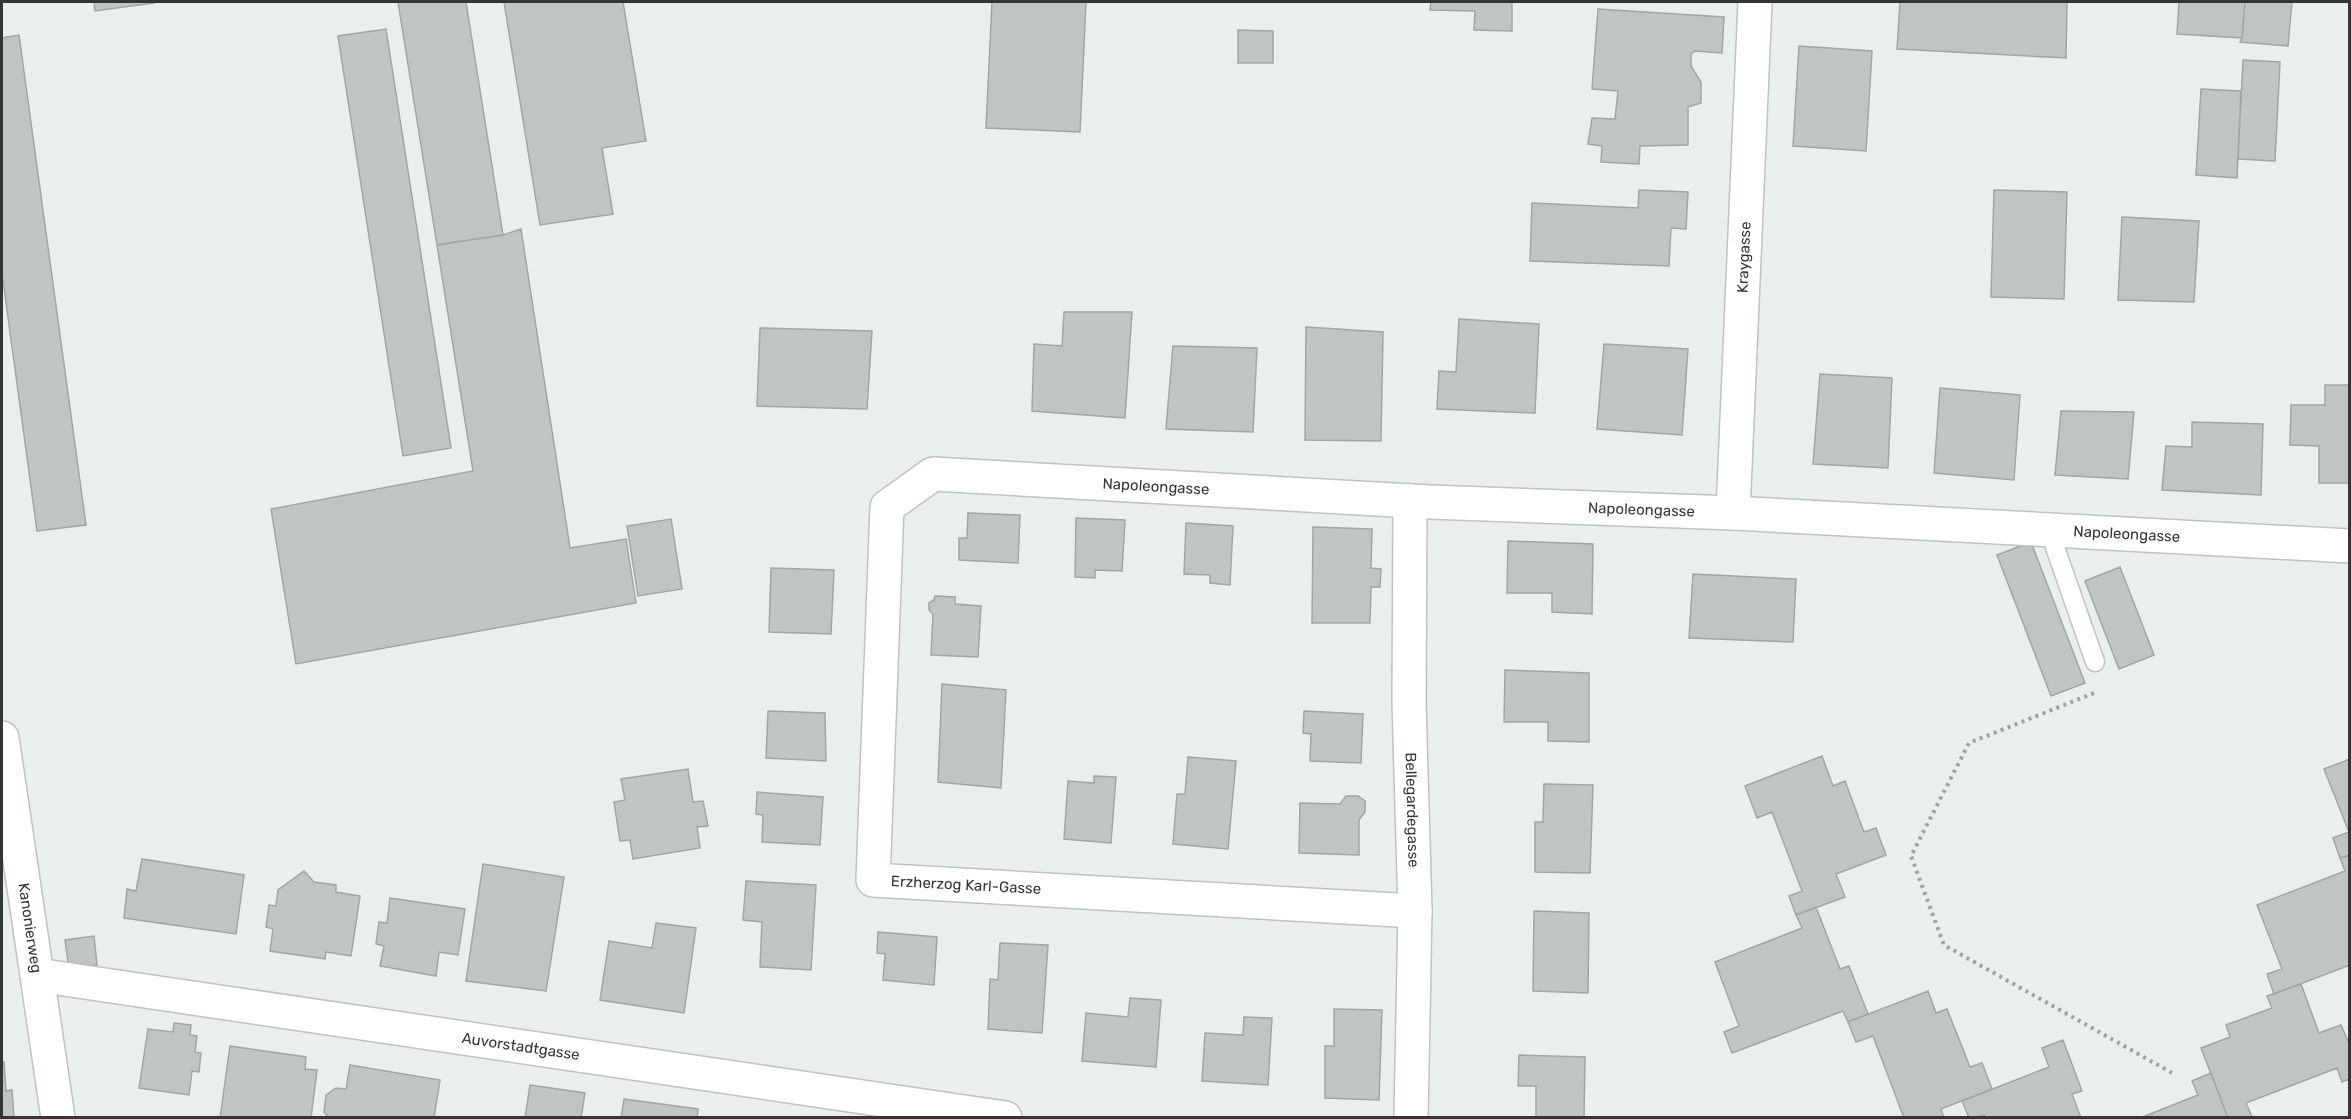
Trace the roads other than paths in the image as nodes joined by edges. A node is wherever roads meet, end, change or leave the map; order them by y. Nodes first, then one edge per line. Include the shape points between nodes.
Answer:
1 (1755, 2) edge
2 (933, 474) joint
3 (1410, 501) junction
4 (1733, 513) junction
5 (2049, 530) junction
6 (2349, 546) edge
7 (2095, 662) road end
8 (2, 738) edge
9 (1415, 911) junction
10 (37, 975) junction
11 (58, 1118) edge
12 (1005, 1118) edge
13 (1411, 1118) edge

1 - 4 street, Kraygasse
2 - 3 street, Napoleongasse
2 - 9 street, Erzherzog Karl-Gasse via 887,507 873,880
3 - 4 street, Napoleongasse
3 - 9 street, Bellegardegasse via 1409,703
4 - 5 street, Napoleongasse
5 - 6 street, Napoleongasse
5 - 7 lane
8 - 10 street, Kanonierweg
9 - 13 street, Bellegardegasse
10 - 11 street, Kanonierweg
10 - 12 street, Auvorstadtgasse

